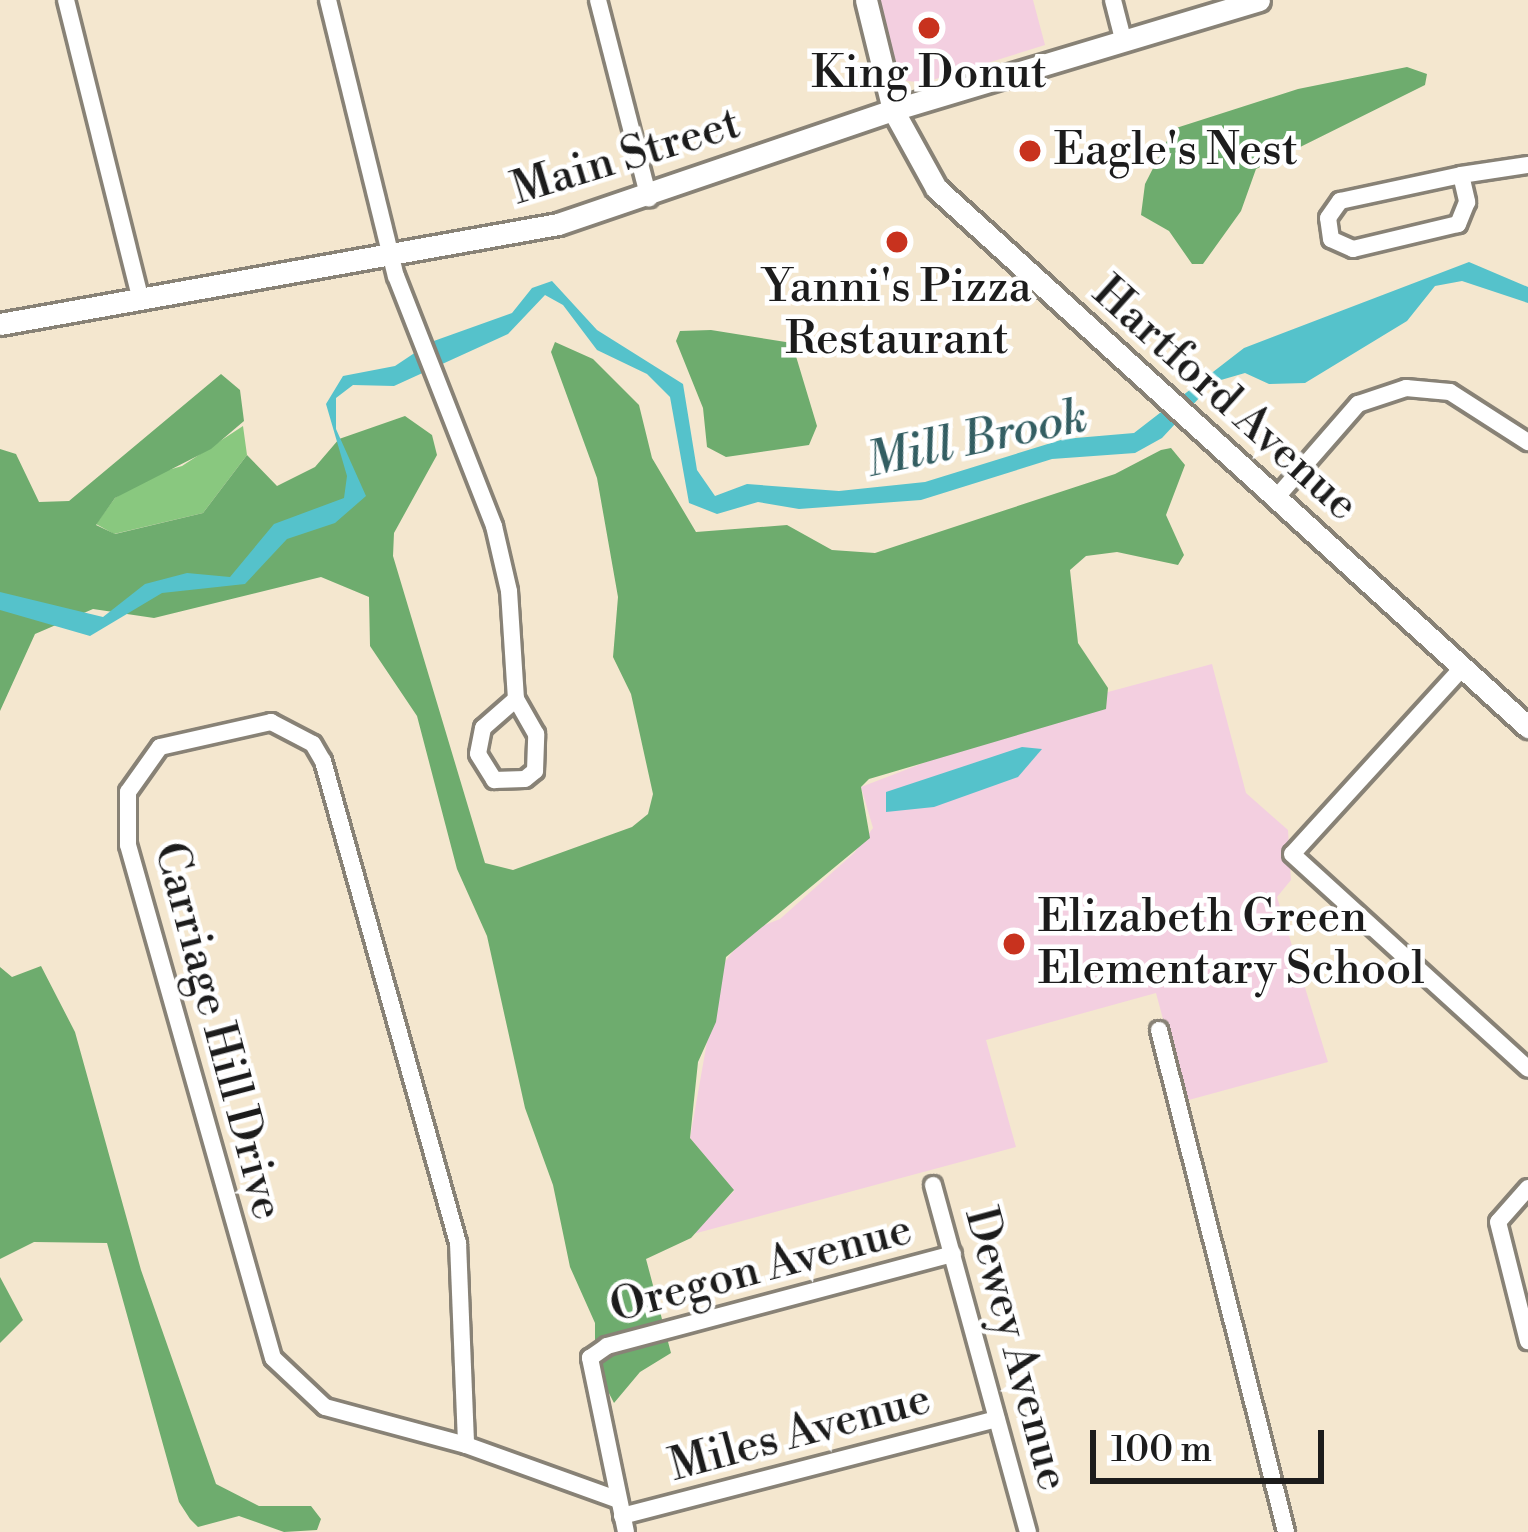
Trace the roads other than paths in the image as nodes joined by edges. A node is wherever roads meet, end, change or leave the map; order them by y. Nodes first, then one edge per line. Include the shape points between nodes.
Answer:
1 (66, 0) edge
2 (328, 0) edge
3 (598, 0) edge
4 (866, 0) edge
5 (1113, 0) edge
6 (1259, 0) edge
7 (1123, 39) junction
8 (893, 110) junction
9 (1528, 165) edge
10 (1461, 175) junction
11 (649, 199) junction
12 (391, 254) junction
13 (141, 301) junction
14 (0, 324) edge
15 (1528, 442) edge
16 (1276, 498) junction
17 (1463, 667) junction
18 (517, 700) junction
19 (1528, 727) edge
20 (1159, 1030) dead end
21 (1528, 1069) edge
22 (934, 1185) dead end
23 (1528, 1188) edge
24 (953, 1254) junction
25 (1528, 1341) edge
26 (997, 1419) junction
27 (466, 1445) junction
28 (621, 1516) edge
29 (1028, 1532) edge
30 (1286, 1532) edge

1 - 13 street
2 - 12 street
3 - 11 street
4 - 8 main road, Hartford Avenue
5 - 7 street
6 - 7 main road, Main Street
7 - 8 main road, Main Street
8 - 11 main road, Main Street
8 - 16 main road, Hartford Avenue via 936,188
9 - 10 street
10 - 10 street via 1340,201 1328,218 1331,239 1353,248 1458,224 1467,202
11 - 12 main road, Main Street
12 - 13 main road, Main Street
12 - 18 street via 494,526 517,637
13 - 14 main road, Main Street
15 - 16 street via 1450,392 1406,388 1358,404
16 - 17 main road, Hartford Avenue
17 - 19 main road, Hartford Avenue
17 - 21 street via 1292,854
18 - 18 street via 483,728 478,754 494,780 535,771 536,734
20 - 30 street
22 - 24 street, Dewey Avenue
23 - 25 street via 1498,1222
24 - 26 street, Dewey Avenue
24 - 28 street, Oregon Avenue via 607,1346 590,1358
26 - 28 street, Miles Avenue
26 - 29 street, Dewey Avenue
27 - 27 street, Carriage Hill Drive via 325,1408 274,1358 128,844 128,792 160,747 271,722 313,744 323,761 458,1243
27 - 28 street, Carriage Hill Drive

